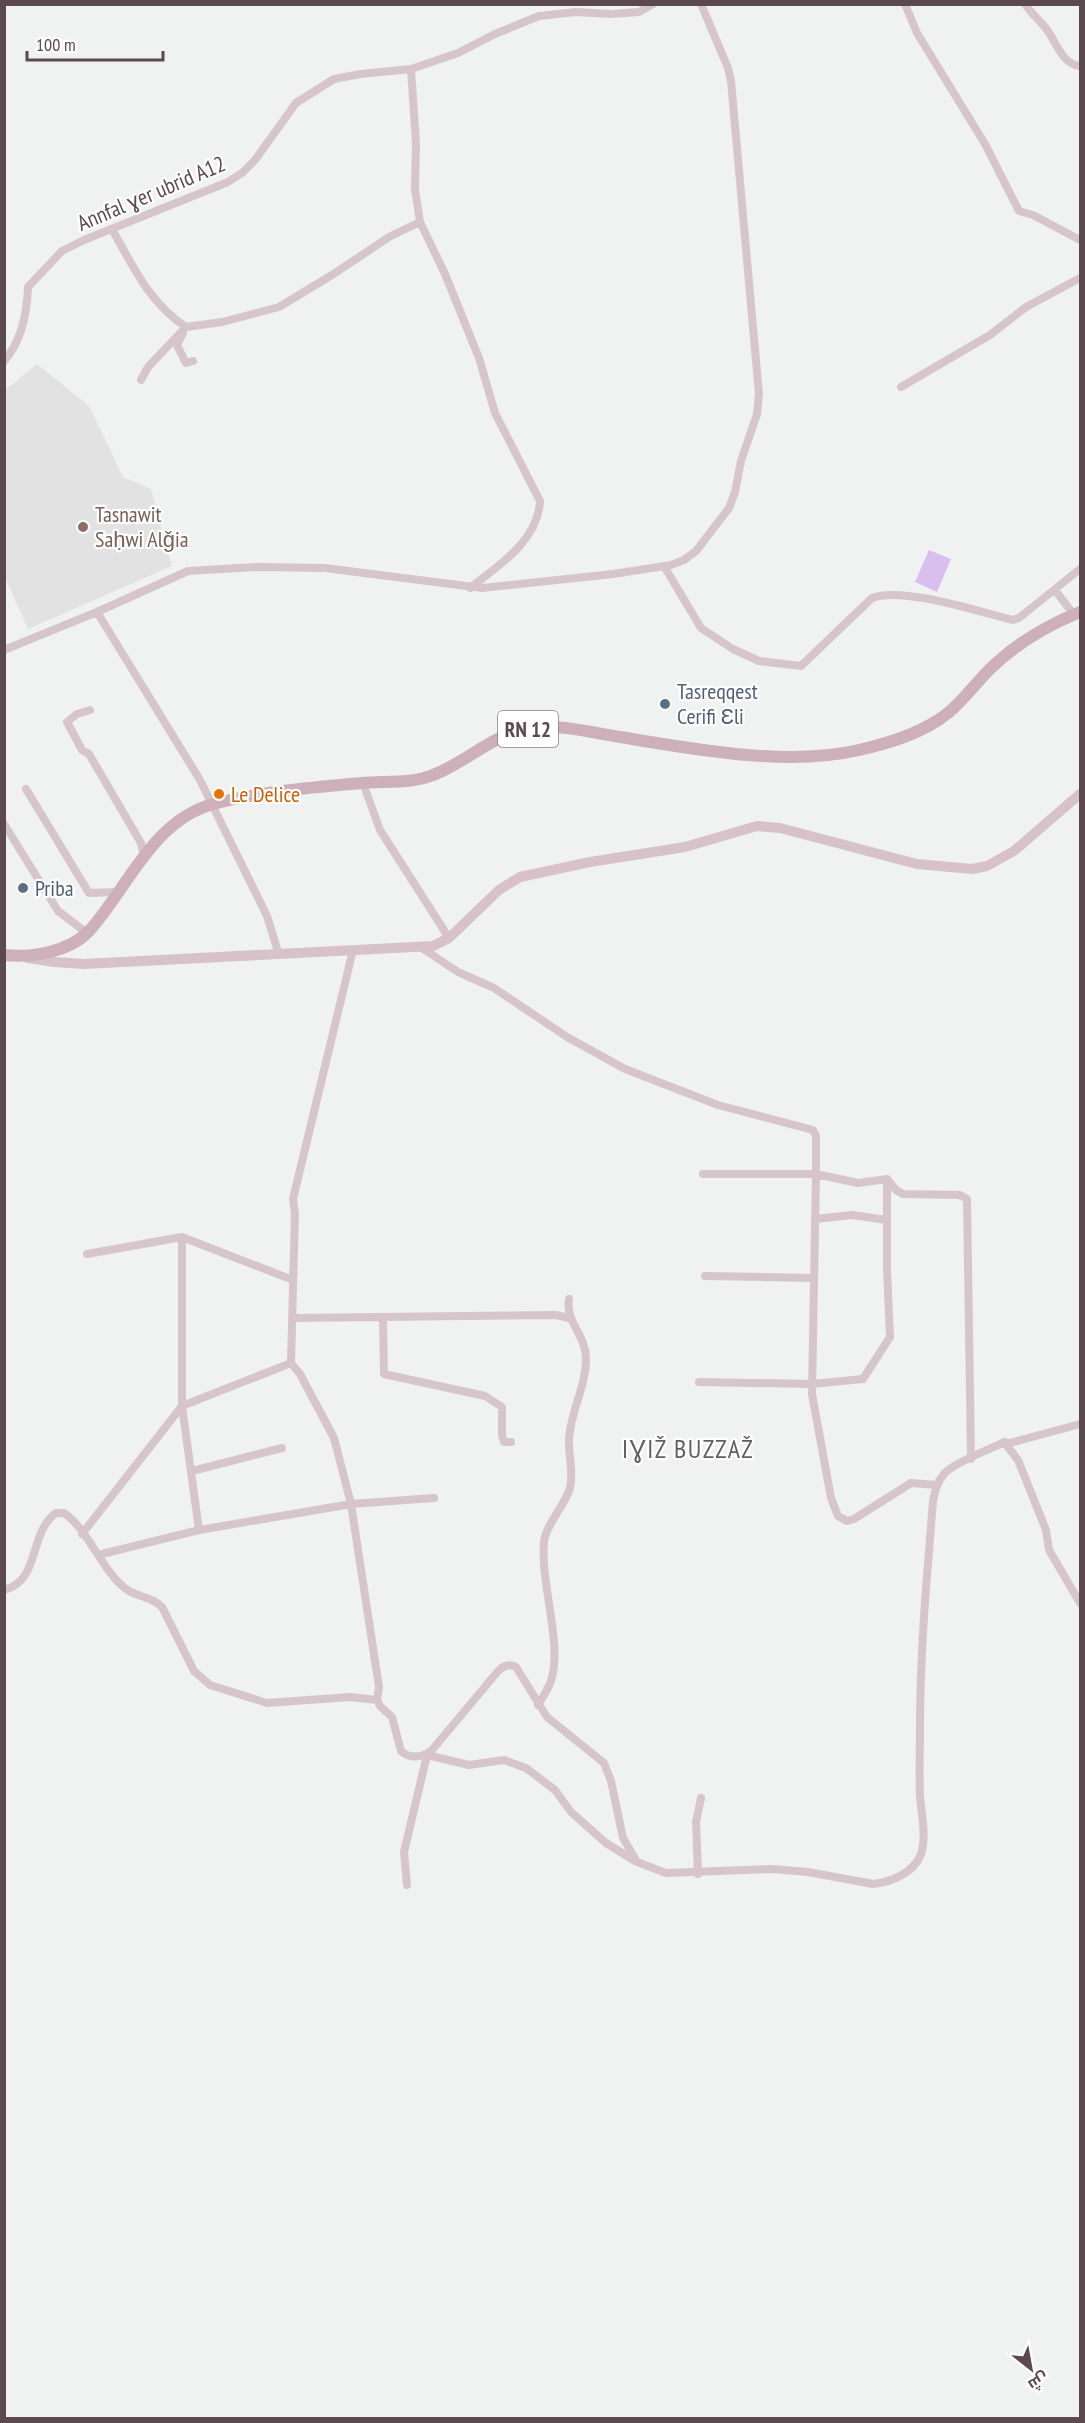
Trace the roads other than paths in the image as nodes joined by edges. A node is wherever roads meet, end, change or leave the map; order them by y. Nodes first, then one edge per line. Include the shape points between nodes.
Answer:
1 (653, 4) edge
2 (701, 4) edge
3 (905, 4) edge
4 (1025, 4) edge
5 (1080, 66) edge
6 (411, 69) junction
7 (420, 222) junction
8 (112, 229) junction
9 (1080, 240) edge
10 (1080, 278) edge
11 (186, 327) junction
12 (174, 343) junction
13 (4, 361) edge
14 (193, 361) dead end
15 (141, 380) dead end
16 (901, 387) dead end
17 (664, 566) junction
18 (1080, 569) edge
19 (470, 588) junction
20 (1055, 590) junction
21 (97, 612) junction
22 (1077, 613) edge
23 (4, 650) edge
24 (90, 710) dead end
25 (363, 783) junction
26 (26, 789) dead end
27 (1080, 794) edge
28 (211, 804) junction
29 (4, 824) edge
30 (144, 856) junction
31 (117, 892) junction
32 (87, 933) junction
33 (448, 938) junction
34 (422, 948) junction
35 (353, 950) junction
36 (4, 955) edge
37 (279, 955) junction
38 (22, 957) junction
39 (703, 1174) dead end
40 (816, 1174) junction
41 (887, 1179) junction
42 (815, 1219) junction
43 (887, 1220) junction
44 (182, 1237) junction
45 (87, 1254) dead end
46 (705, 1276) dead end
47 (813, 1278) junction
48 (293, 1280) junction
49 (569, 1299) dead end
50 (292, 1318) junction
51 (383, 1318) junction
52 (569, 1318) junction
53 (291, 1363) junction
54 (699, 1382) dead end
55 (812, 1384) junction
56 (182, 1406) junction
57 (1080, 1424) edge
58 (511, 1442) dead end
59 (1004, 1443) junction
60 (282, 1448) dead end
61 (971, 1459) junction
62 (192, 1471) junction
63 (937, 1485) junction
64 (434, 1498) dead end
65 (351, 1504) junction
66 (199, 1530) junction
67 (82, 1534) junction
68 (98, 1555) junction
69 (4, 1590) edge
70 (1080, 1603) edge
71 (377, 1700) junction
72 (538, 1705) junction
73 (427, 1755) junction
74 (701, 1798) dead end
75 (637, 1862) junction
76 (698, 1874) junction
77 (407, 1885) dead end

1 - 6 street, Annfal ɣer ubrid A12 via 639,12 539,16 458,53
2 - 17 street via 731,81 759,394 757,414 729,508 696,551 684,560
3 - 9 street via 917,33 985,144 1019,211 1033,214
4 - 5 street via 1071,64
6 - 7 street via 415,190
6 - 8 street, Annfal ɣer ubrid A12 via 333,79 296,103 242,173
7 - 11 street via 388,237 279,307
7 - 19 street via 479,358 495,413 540,501 539,513 515,552
8 - 11 street via 141,280 170,316
8 - 13 street, Annfal ɣer ubrid A12 via 62,251 28,287 16,345
10 - 16 street via 1026,307 990,335
11 - 12 street
12 - 14 street via 186,363
12 - 15 street via 148,367
17 - 19 street
17 - 20 street via 701,628 759,661 801,666 872,598 882,594 913,596 1013,620
18 - 20 street
19 - 21 street via 325,568 188,571
20 - 22 street
21 - 23 street
21 - 28 street
22 - 25 main road, RN 12 via 1021,644 992,667 949,713 927,727 858,750 792,756 713,751 535,727 513,733 433,776
24 - 30 street via 67,722 141,843
25 - 28 main road, RN 12
25 - 33 street via 380,830
26 - 31 street via 88,892
27 - 33 street via 1014,851 987,866 937,868 780,828 757,826 685,847 520,877 499,890
28 - 30 main road, RN 12 via 185,816
28 - 37 street via 267,916
29 - 32 street via 58,911
30 - 31 main road, RN 12
31 - 32 main road, RN 12
32 - 38 main road, RN 12 via 64,946
33 - 34 street
34 - 35 street
34 - 40 street via 458,972 495,988 567,1037 625,1069 718,1105 813,1130
35 - 37 street
35 - 48 street via 292,1199
36 - 38 main road, RN 12
37 - 38 street via 84,964
39 - 40 street
40 - 41 street via 858,1183
40 - 42 street
41 - 43 street
41 - 61 street via 903,1194 967,1199
42 - 43 street via 852,1215
42 - 47 street
43 - 55 street via 888,1342 863,1379
44 - 45 street
44 - 48 street
44 - 56 street
46 - 47 street
47 - 55 street
48 - 50 street
49 - 52 street
50 - 51 street
50 - 53 street
51 - 52 street
51 - 58 street via 384,1374 485,1396 502,1407 502,1435 504,1442
52 - 72 street via 582,1340 586,1366 571,1422 570,1487 544,1540 543,1567 554,1660 551,1682
53 - 56 street
53 - 65 street via 334,1438
54 - 55 street
55 - 63 street via 831,1498 842,1520 854,1519 911,1483
56 - 62 street
56 - 67 street
57 - 59 street
59 - 61 street
59 - 70 street via 1018,1460 1046,1530 1049,1550
60 - 62 street
61 - 63 street via 944,1473
62 - 66 street
63 - 76 street via 920,1688 921,1856 910,1870 873,1884 772,1869
64 - 65 street
65 - 66 street
65 - 71 street via 379,1687
66 - 68 street
67 - 68 street
67 - 69 street via 67,1514 60,1512 50,1517 41,1529 22,1581
68 - 71 street via 123,1587 159,1603 194,1671 210,1685 267,1703 350,1697
71 - 73 street via 392,1717 401,1751 410,1756
72 - 73 street via 516,1667 504,1666
72 - 75 street via 604,1763 623,1838
73 - 75 street via 470,1765 504,1760 526,1768 555,1790 571,1812 606,1843
73 - 77 street via 404,1852
74 - 76 street via 696,1822
75 - 76 street via 666,1873

